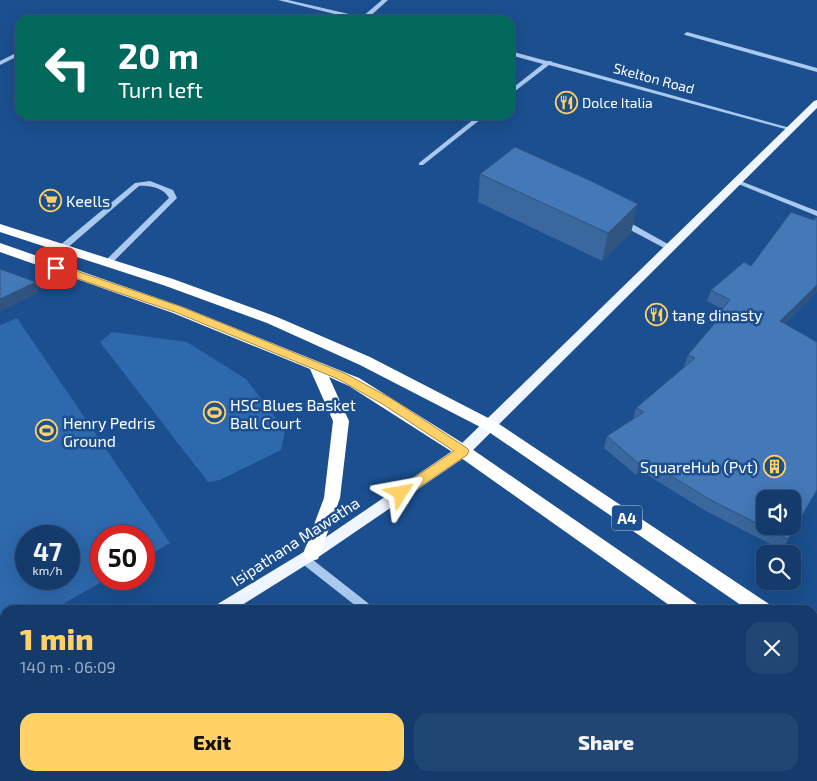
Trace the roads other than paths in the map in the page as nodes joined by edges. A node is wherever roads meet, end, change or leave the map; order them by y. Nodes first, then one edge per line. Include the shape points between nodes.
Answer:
1 (281, 0) edge
2 (385, 0) edge
3 (344, 15) edge
4 (370, 15) edge
5 (687, 34) dead end
6 (515, 54) edge
7 (15, 56) edge
8 (549, 62) junction
9 (0, 63) edge
10 (817, 70) edge
11 (515, 89) edge
12 (817, 103) edge
13 (477, 120) edge
14 (791, 129) junction
15 (421, 164) dead end
16 (738, 182) junction
17 (817, 214) edge
18 (612, 217) edge
19 (0, 228) edge
20 (0, 247) edge
21 (62, 248) junction
22 (671, 248) junction
23 (108, 262) junction
24 (316, 365) junction
25 (491, 426) junction
26 (463, 451) junction
27 (308, 557) junction
28 (229, 605) edge
29 (364, 605) edge
30 (684, 605) edge
31 (756, 605) edge

1 - 3 street
2 - 4 street
5 - 10 street
6 - 8 street, Skelton Road
7 - 9 street
8 - 11 street
8 - 14 street, Skelton Road
12 - 14 main road, Isipathana Mawatha
13 - 15 street
14 - 16 main road, Isipathana Mawatha
16 - 17 street
16 - 22 main road, Isipathana Mawatha
18 - 22 street
19 - 21 highway, A4
20 - 24 highway, A4 via 178,310
21 - 23 highway, A4
21 - 23 street via 137,184 150,184 170,192 173,198
22 - 25 main road, Isipathana Mawatha
23 - 25 highway, A4 via 280,324 365,360
24 - 26 highway, A4 via 354,382
24 - 27 highway via 341,421 332,498
25 - 26 main road, Isipathana Mawatha
25 - 31 highway, A4
26 - 27 main road, Isipathana Mawatha
26 - 30 highway, A4
27 - 28 main road, Isipathana Mawatha
27 - 29 street

